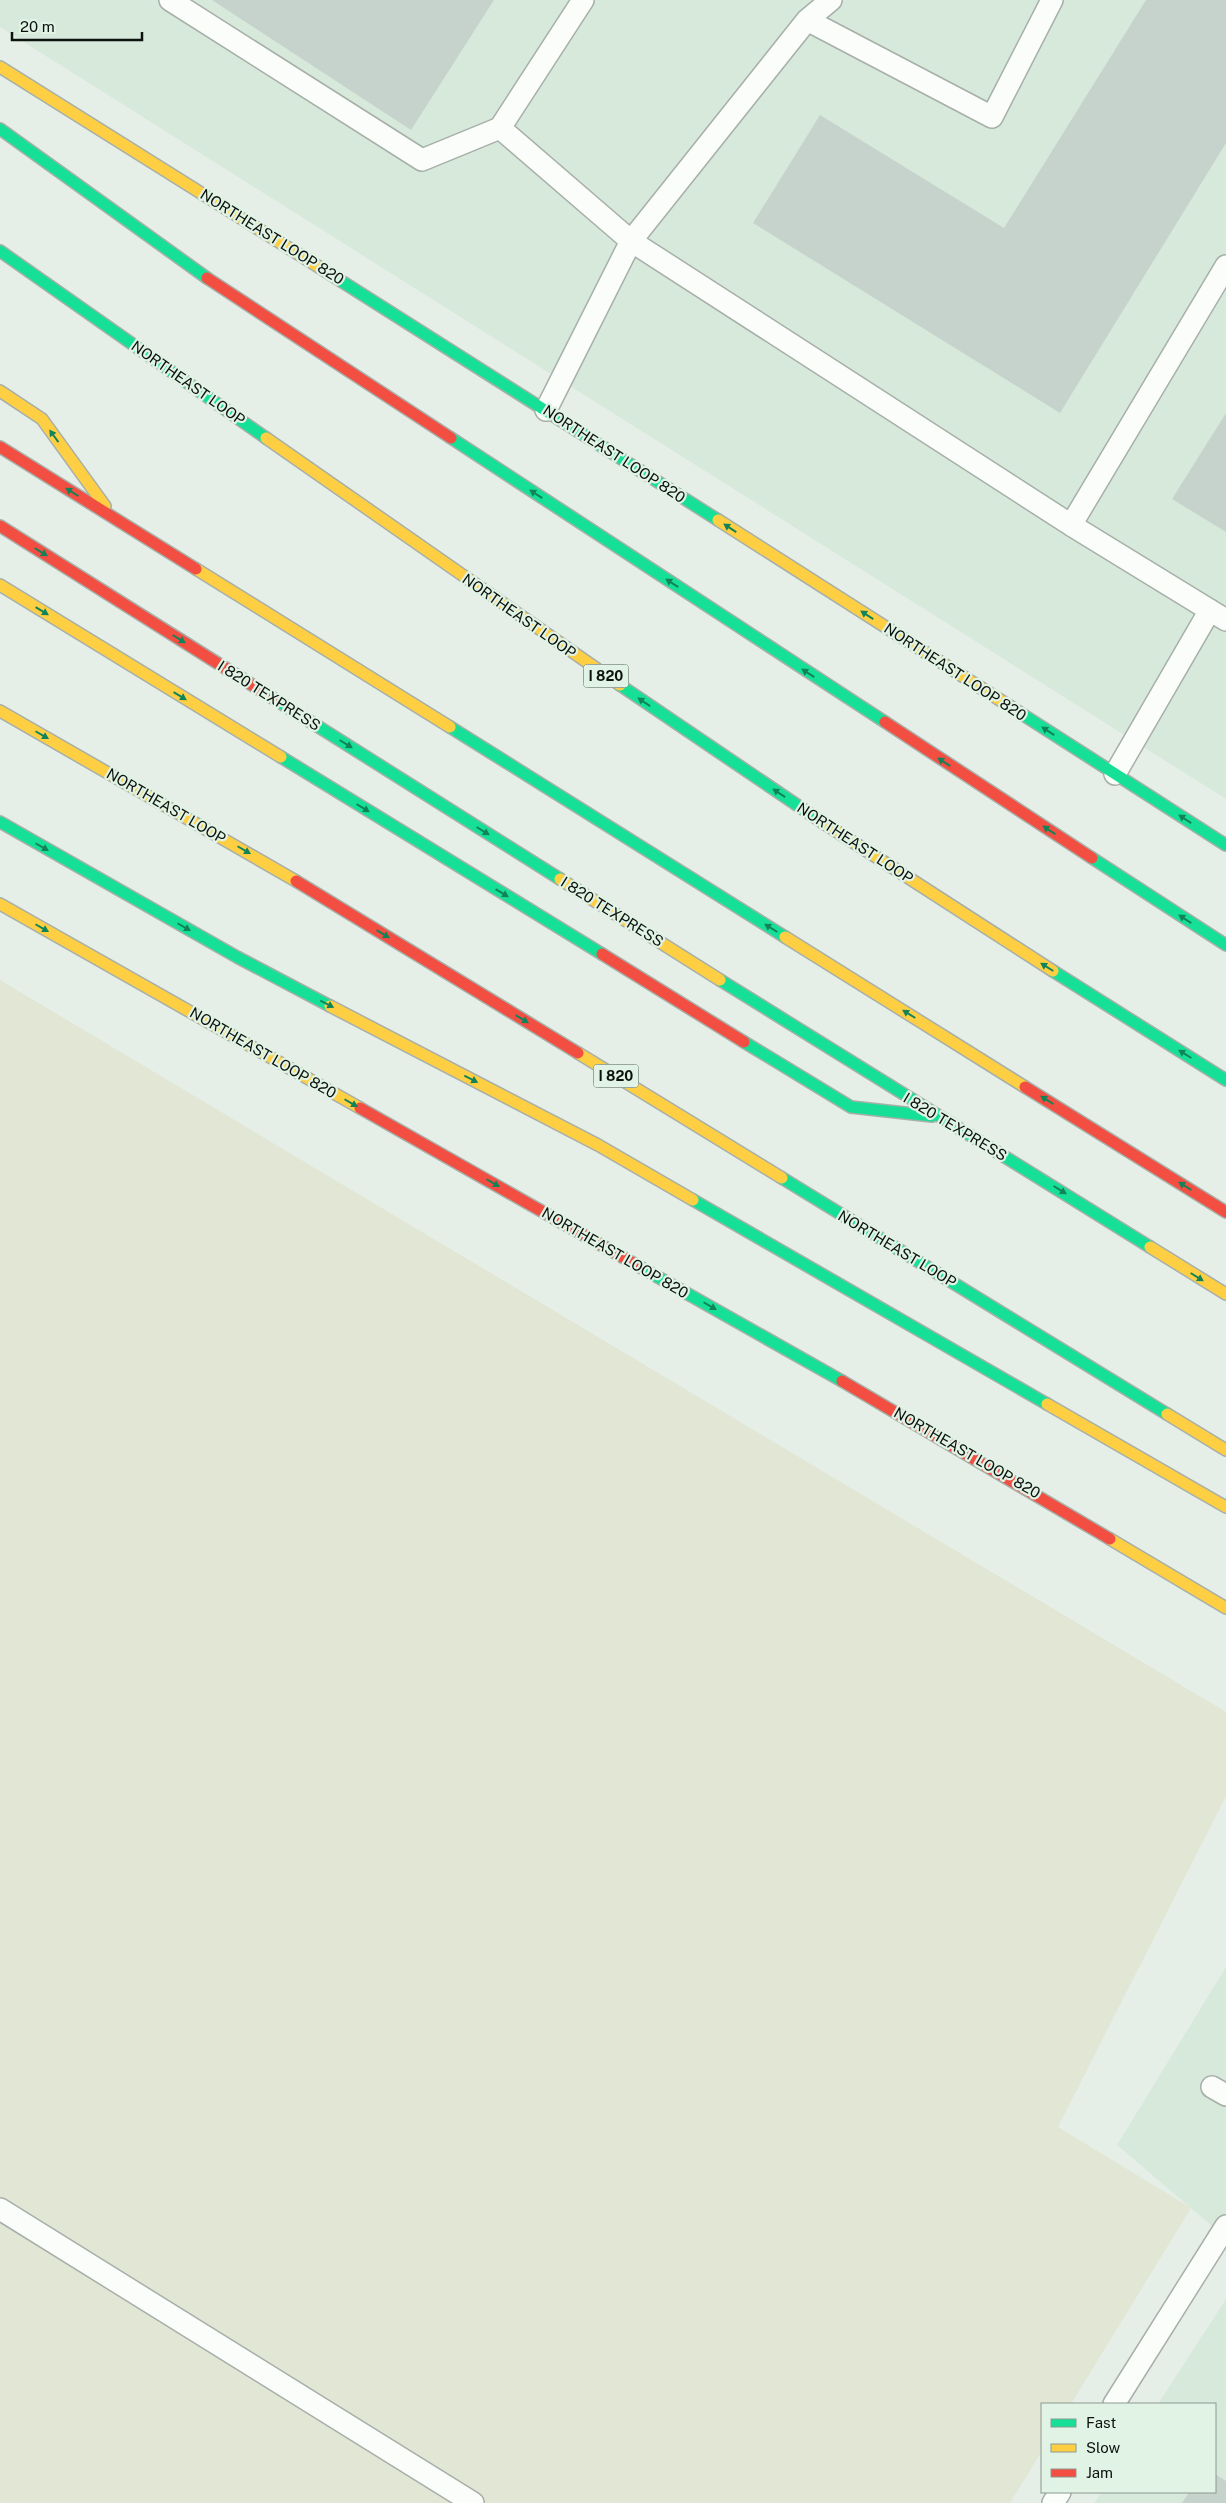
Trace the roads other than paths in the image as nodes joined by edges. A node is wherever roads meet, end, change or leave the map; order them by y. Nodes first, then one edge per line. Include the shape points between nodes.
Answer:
1 (170, 0) edge
2 (582, 0) edge
3 (831, 0) edge
4 (1052, 0) edge
5 (807, 20) junction
6 (0, 67) edge
7 (500, 128) junction
8 (0, 129) edge
9 (631, 240) junction
10 (0, 251) edge
11 (1226, 266) edge
12 (0, 391) edge
13 (546, 410) junction
14 (0, 447) edge
15 (113, 517) junction
16 (1072, 525) junction
17 (0, 526) edge
18 (0, 585) edge
19 (1218, 615) edge
20 (0, 711) edge
21 (1115, 774) junction
22 (0, 822) edge
23 (1226, 845) edge
24 (0, 904) edge
25 (1226, 945) edge
26 (1226, 1080) edge
27 (938, 1117) junction
28 (1226, 1212) edge
29 (1226, 1294) edge
30 (1226, 1450) edge
31 (1226, 1507) edge
32 (1226, 1608) edge
33 (0, 2209) edge
34 (1226, 2226) edge
35 (1115, 2403) edge
36 (473, 2503) edge

1 - 7 lane via 422,160
2 - 7 lane
3 - 5 lane
4 - 5 lane via 992,117
5 - 9 lane
6 - 13 main road, NORTHEAST LOOP 820
7 - 9 lane
25 -> 8 main road via 234,296
9 - 13 lane
9 - 16 lane
26 -> 10 main road, NORTHEAST LOOP / I 820 via 875,858 548,637
11 - 16 lane
15 -> 12 main road via 42,419
21 -> 13 main road, NORTHEAST LOOP 820
15 -> 14 main road
28 -> 15 main road
16 - 19 lane
17 -> 27 main road, I 820 TEXPRESS
18 -> 27 main road via 851,1106
19 - 21 lane
20 -> 30 main road, NORTHEAST LOOP / I 820 via 290,876
23 -> 21 main road, NORTHEAST LOOP 820
22 -> 31 main road via 237,957 598,1144
24 -> 32 main road, NORTHEAST LOOP 820 via 940,1437
27 -> 29 main road, I 820 TEXPRESS
33 - 36 lane
34 - 35 lane

